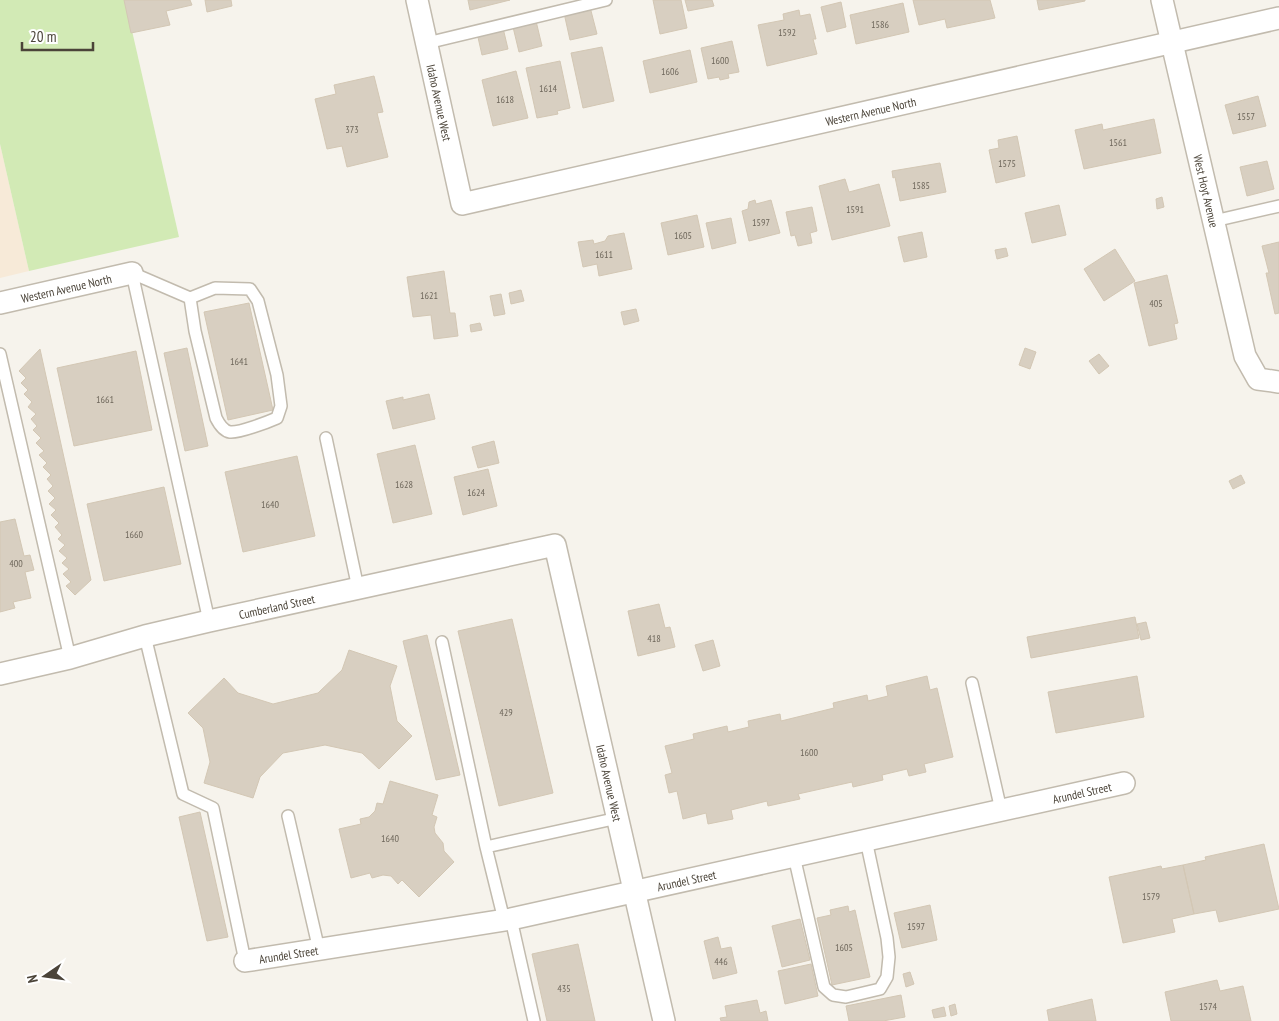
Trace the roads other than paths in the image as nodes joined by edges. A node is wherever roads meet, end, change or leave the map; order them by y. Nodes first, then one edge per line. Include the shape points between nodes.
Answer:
1 (417, 0) edge
2 (606, 0) edge
3 (1162, 0) edge
4 (1279, 18) edge
5 (1172, 41) junction
6 (427, 43) junction
7 (462, 204) joint
8 (1279, 206) edge
9 (1214, 221) junction
10 (132, 273) junction
11 (190, 298) junction
12 (0, 303) edge
13 (0, 354) edge
14 (1269, 381) edge
15 (326, 438) dead end
16 (555, 545) joint
17 (358, 588) junction
18 (209, 621) junction
19 (144, 636) junction
20 (442, 642) dead end
21 (70, 658) junction
22 (0, 674) edge
23 (972, 683) dead end
24 (1124, 783) dead end
25 (1002, 810) junction
26 (288, 816) dead end
27 (618, 818) junction
28 (866, 840) junction
29 (486, 847) junction
30 (794, 856) junction
31 (635, 891) junction
32 (508, 920) junction
33 (319, 950) junction
34 (246, 961) joint
35 (534, 1021) edge
36 (664, 1021) edge

1 - 6 street, Idaho Avenue West
2 - 6 lane
3 - 5 street, West Hoyt Avenue
4 - 5 street, Western Avenue North
5 - 7 street, Western Avenue North
5 - 9 street, West Hoyt Avenue
6 - 7 street, Idaho Avenue West
8 - 9 lane
9 - 14 street, West Hoyt Avenue via 1245,356
10 - 11 lane
10 - 12 street, Western Avenue North
10 - 18 lane
11 - 11 lane via 216,418 222,428 230,432 277,418 281,406 277,375 258,301 250,290 215,288
13 - 21 lane
15 - 17 lane
16 - 17 street, Cumberland Street
16 - 27 street, Idaho Avenue West
17 - 18 street, Cumberland Street
18 - 19 street, Cumberland Street
19 - 21 street, Cumberland Street
19 - 34 lane via 183,794 213,808
20 - 29 lane
21 - 22 street, Cumberland Street
23 - 25 lane
24 - 25 street, Arundel Street
25 - 28 street, Arundel Street
26 - 33 lane
27 - 29 lane
27 - 31 street, Idaho Avenue West
28 - 30 street, Arundel Street
28 - 30 lane via 889,957 886,977 880,989 846,997 833,995 824,987
29 - 32 lane
30 - 31 street, Arundel Street
31 - 32 street, Arundel Street
31 - 36 street, Idaho Avenue West
32 - 33 street, Arundel Street
32 - 35 lane
33 - 34 street, Arundel Street

